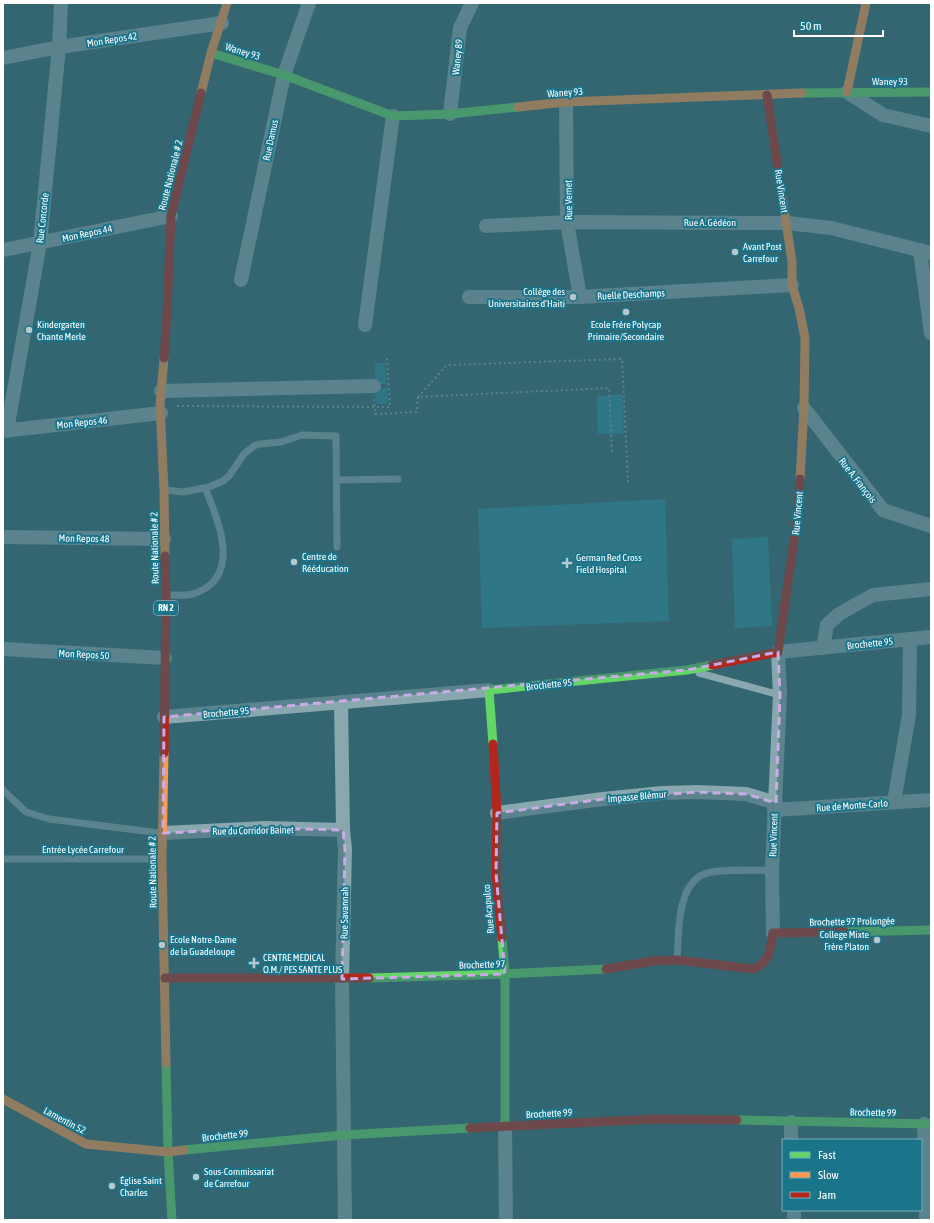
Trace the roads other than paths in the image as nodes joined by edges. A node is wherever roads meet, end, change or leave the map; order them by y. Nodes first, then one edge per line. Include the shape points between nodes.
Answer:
1 (61, 3) edge
2 (227, 3) edge
3 (309, 3) edge
4 (472, 3) edge
5 (866, 3) edge
6 (222, 23) junction
7 (59, 47) junction
8 (211, 53) junction
9 (3, 58) edge
10 (284, 75) junction
11 (847, 92) junction
12 (931, 92) edge
13 (767, 95) junction
14 (566, 102) junction
15 (450, 114) junction
16 (393, 116) junction
17 (931, 126) edge
18 (171, 216) junction
19 (568, 222) junction
20 (787, 223) junction
21 (486, 226) dead end
22 (40, 243) junction
23 (3, 250) edge
24 (925, 251) edge
25 (241, 280) dead end
26 (792, 285) junction
27 (580, 297) junction
28 (470, 298) dead end
29 (365, 324) dead end
30 (931, 332) edge
31 (374, 386) dead end
32 (161, 391) junction
33 (804, 408) junction
34 (161, 409) junction
35 (5, 431) edge
36 (398, 479) dead end
37 (337, 480) junction
38 (205, 488) junction
39 (164, 490) junction
40 (931, 526) edge
41 (3, 537) edge
42 (164, 539) junction
43 (337, 547) dead end
44 (931, 589) edge
45 (166, 595) junction
46 (931, 637) edge
47 (910, 639) junction
48 (823, 648) junction
49 (3, 649) edge
50 (778, 652) junction
51 (165, 658) junction
52 (687, 670) junction
53 (489, 690) junction
54 (780, 695) junction
55 (341, 702) junction
56 (164, 717) junction
57 (3, 790) edge
58 (931, 800) edge
59 (894, 802) junction
60 (775, 806) junction
61 (498, 813) junction
62 (343, 830) junction
63 (163, 833) junction
64 (3, 859) edge
65 (162, 860) junction
66 (772, 870) junction
67 (931, 930) edge
68 (773, 933) junction
69 (677, 960) junction
70 (505, 974) junction
71 (165, 978) junction
72 (342, 979) junction
73 (3, 1100) edge
74 (790, 1122) junction
75 (928, 1124) edge
76 (505, 1126) junction
77 (343, 1135) junction
78 (791, 1139) edge
79 (168, 1152) junction
80 (172, 1220) edge
81 (345, 1220) edge
82 (506, 1220) edge
83 (926, 1220) edge

1 - 7 street, Rue Concorde
2 - 6 street, Route Nationale # 2 / RN 2
3 - 10 street, Rue Damus
4 - 15 street, Waney 89 via 460,28
5 - 11 street
6 - 7 street, Mon Repos 42
6 - 8 street, Route Nationale # 2 / RN 2
7 - 9 street, Mon Repos 42
7 - 22 street, Rue Concorde
8 - 10 street, Waney 93
8 - 18 street, Route Nationale # 2 / RN 2
10 - 16 street, Waney 93
10 - 25 street, Rue Damus
11 - 12 street, Waney 93
11 - 13 street, Waney 93
11 - 17 street via 882,115
13 - 14 street, Waney 93
13 - 20 street, Rue Vincent
14 - 15 street, Waney 93
14 - 19 street, Rue Vernet
15 - 16 street, Waney 93
16 - 29 street
18 - 22 street, Mon Repos 44
18 - 32 street, Route Nationale # 2 / RN 2
19 - 20 street, Rue A. Gédéon
19 - 21 street, Rue A. Gédéon
19 - 27 street, Rue Vernet
20 - 24 street, Rue A. Gédéon via 831,228
20 - 26 street, Rue Vincent
22 - 23 street, Mon Repos 44
22 - 35 street, Rue Concorde
24 - 30 street
26 - 27 street, Ruelle Deschamps
26 - 33 street, Rue Vincent via 805,338
27 - 28 street, Ruelle Deschamps
31 - 32 street
32 - 34 street, Route Nationale # 2 / RN 2
33 - 40 street, Rue A. François via 882,510
33 - 50 street, Rue Vincent via 797,519
34 - 35 street, Mon Repos 46
34 - 39 street, Route Nationale # 2 / RN 2
36 - 37 lane
37 - 38 lane via 336,436 302,435 281,442 254,446 244,454 223,482
37 - 43 lane
38 - 39 lane via 183,492
38 - 45 lane via 222,538 224,552 218,576 210,586 191,595
39 - 42 street, Route Nationale # 2 / RN 2
41 - 42 street, Mon Repos 48
42 - 45 street, Route Nationale # 2 / RN 2
44 - 48 street via 873,595 839,614 827,625
45 - 51 street, Route Nationale # 2 / RN 2
46 - 47 street, Brochette 95
47 - 48 street, Brochette 95
47 - 59 street via 909,715
48 - 50 street, Brochette 95
49 - 51 street, Mon Repos 50
50 - 52 street, Brochette 95
50 - 54 street, Rue Vincent
51 - 56 street, Route Nationale # 2 / RN 2
52 - 53 street, Brochette 95
52 - 54 lane
53 - 55 street, Brochette 95
53 - 61 street, Rue Acapulco
54 - 60 street, Rue Vincent
55 - 56 street, Brochette 95
55 - 62 street, Rue Savannah
56 - 63 street, Route Nationale # 2 / RN 2
57 - 63 lane via 26,812 49,820
58 - 59 street, Rue de Monte-Carlo
59 - 60 street, Rue de Monte-Carlo
60 - 61 street, Impasse Blémur via 746,794 690,792 603,799
60 - 66 street, Rue Vincent
61 - 70 street, Rue Acapulco via 496,873
62 - 63 street, Rue du Corridor Bainet via 264,828
62 - 72 street, Rue Savannah via 345,849
63 - 65 street, Route Nationale # 2 / RN 2
64 - 65 lane, Entrée Lycée Carrefour
65 - 71 street, Route Nationale # 2 / RN 2
66 - 68 street, Rue Vincent
66 - 69 lane via 715,872 697,878 684,897 681,908
67 - 68 street, Brochette 97 Prolongée
68 - 69 street, Brochette 97 via 770,954 766,961 753,969
69 - 70 street, Brochette 97 via 653,961 607,969
70 - 72 street, Brochette 97
70 - 76 street, Rue Acapulco
71 - 72 street, Brochette 97
71 - 79 street, Route Nationale # 2 / RN 2
72 - 77 street, Rue Savannah
73 - 79 street, Lamentin 52 via 86,1144
74 - 75 street, Brochette 99
74 - 76 street, Brochette 99 via 655,1119
74 - 78 street
75 - 83 street
76 - 77 street, Brochette 99
76 - 82 street
77 - 79 street, Brochette 99
77 - 81 street, Rue Savannah
79 - 80 street, Route Nationale # 2 / RN 2

